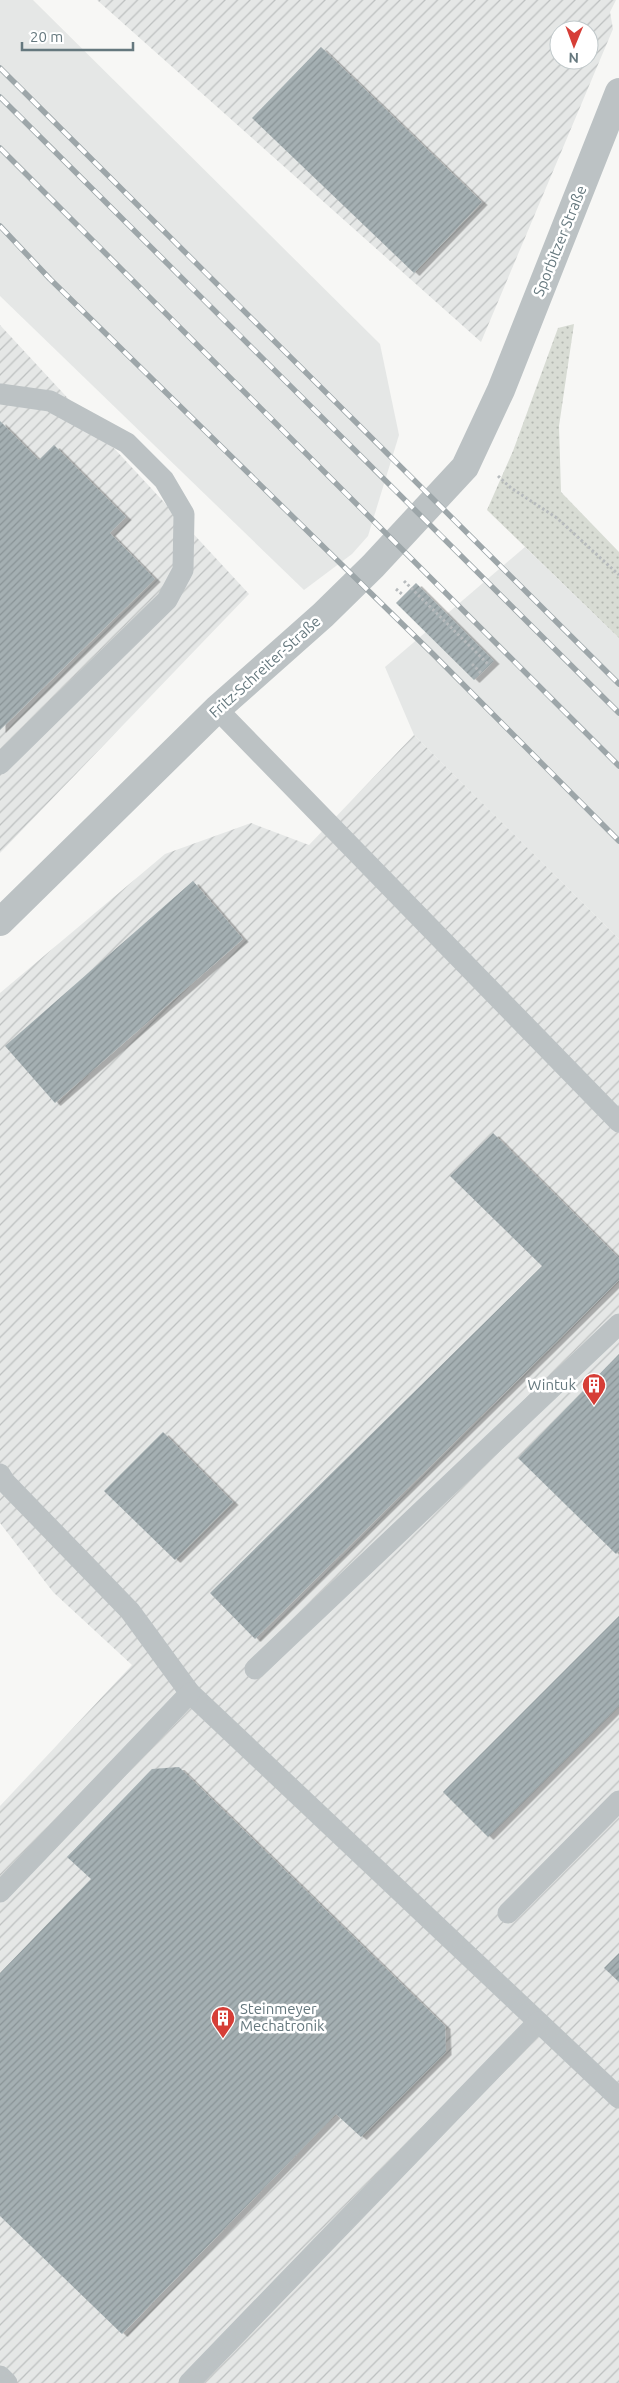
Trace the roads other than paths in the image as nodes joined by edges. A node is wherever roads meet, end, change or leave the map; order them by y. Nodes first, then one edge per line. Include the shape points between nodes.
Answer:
1 (619, 92) edge
2 (502, 390) joint
3 (0, 394) edge
4 (217, 709) junction
5 (0, 764) edge
6 (0, 922) edge
7 (619, 1122) edge
8 (619, 1324) edge
9 (0, 1474) edge
10 (255, 1669) dead end
11 (190, 1692) junction
12 (619, 1801) edge
13 (0, 1892) edge
14 (508, 1913) dead end
15 (538, 2022) junction
16 (619, 2098) edge
17 (0, 2376) edge
18 (7, 2383) edge
19 (189, 2383) edge

1 - 2 street, Sporbitzer Straße
2 - 4 street, Fritz-Schreiter-Straße via 465,467 323,615
3 - 5 lane via 50,401 127,442 164,480 184,514 183,570 168,600
4 - 6 street, Fritz-Schreiter-Straße
4 - 7 lane
8 - 10 lane
9 - 11 lane via 130,1611
11 - 13 lane
11 - 15 lane
12 - 14 lane
15 - 16 lane
15 - 19 lane
17 - 18 lane

